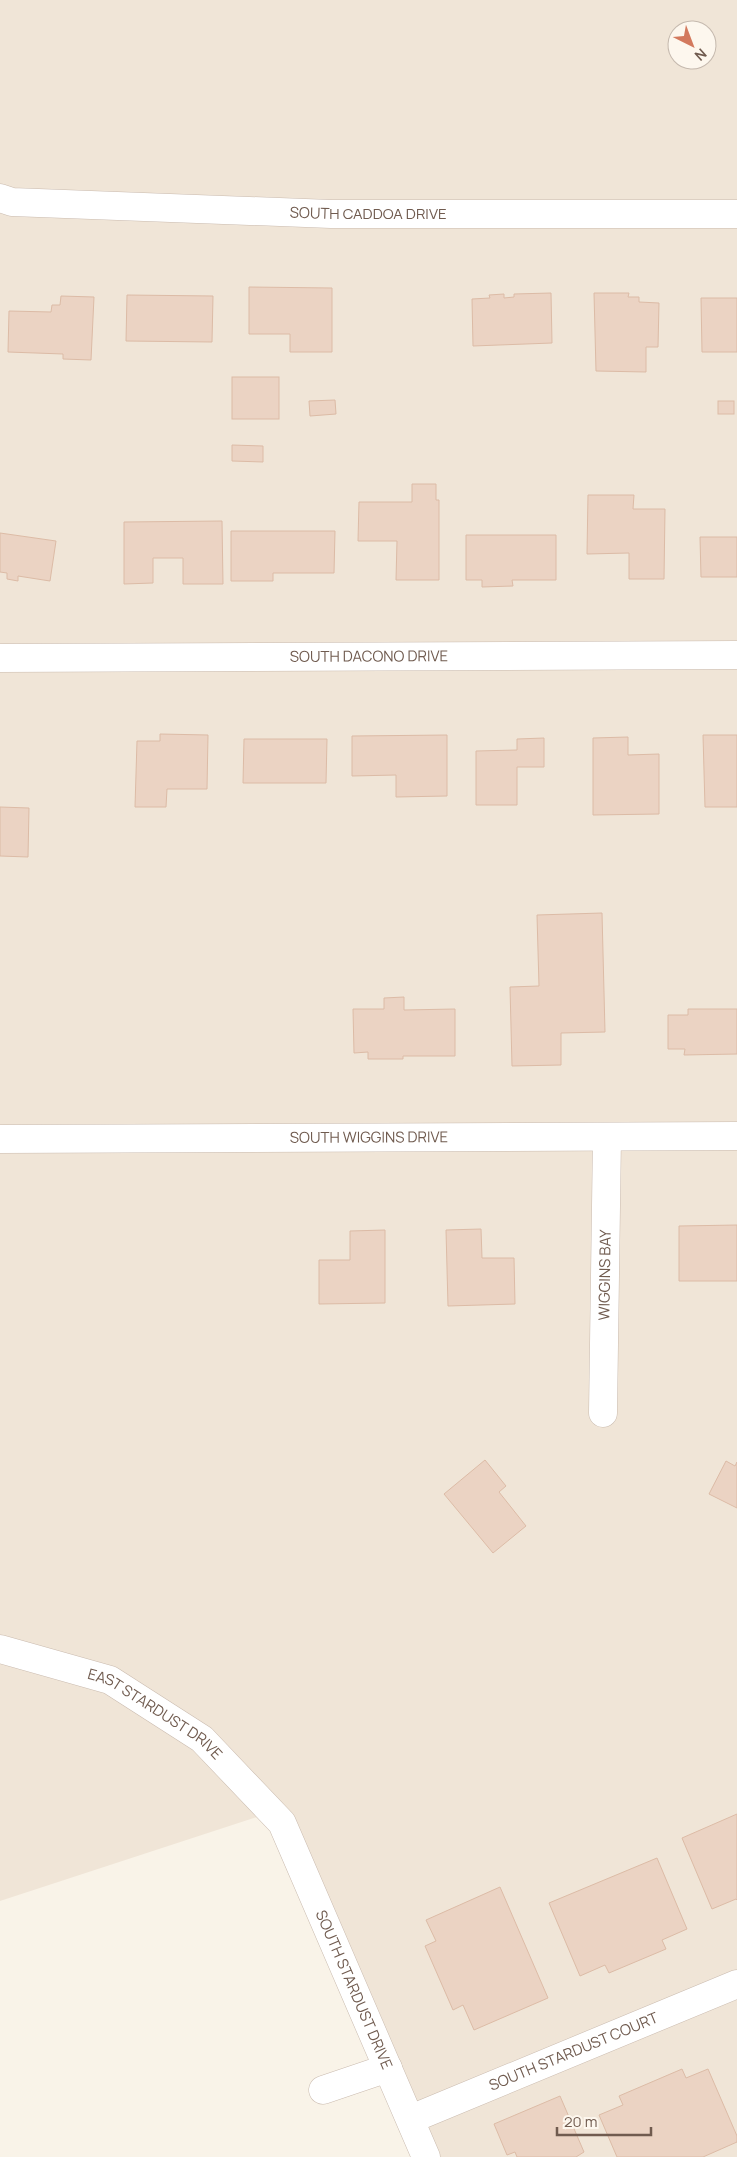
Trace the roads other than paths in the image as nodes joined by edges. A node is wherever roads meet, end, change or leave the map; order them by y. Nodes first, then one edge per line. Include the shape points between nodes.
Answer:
1 (0, 198) edge
2 (737, 214) edge
3 (737, 656) edge
4 (0, 658) edge
5 (737, 1136) edge
6 (607, 1137) junction
7 (0, 1140) edge
8 (603, 1413) dead end
9 (0, 1650) edge
10 (282, 1823) joint
11 (737, 1984) edge
12 (388, 2068) junction
13 (323, 2090) dead end
14 (410, 2119) junction
15 (426, 2157) edge

1 - 2 street, SOUTH CADDOA DRIVE via 12,202 331,214
3 - 4 street, SOUTH DACONO DRIVE
5 - 6 street, SOUTH WIGGINS DRIVE
6 - 7 street, SOUTH WIGGINS DRIVE
6 - 8 street, WIGGINS BAY
9 - 10 street, EAST STARDUST DRIVE via 110,1680 202,1739
10 - 12 street, SOUTH STARDUST DRIVE
11 - 14 street, SOUTH STARDUST COURT
12 - 13 street
12 - 14 street, SOUTH STARDUST DRIVE
14 - 15 street, SOUTH STARDUST DRIVE

